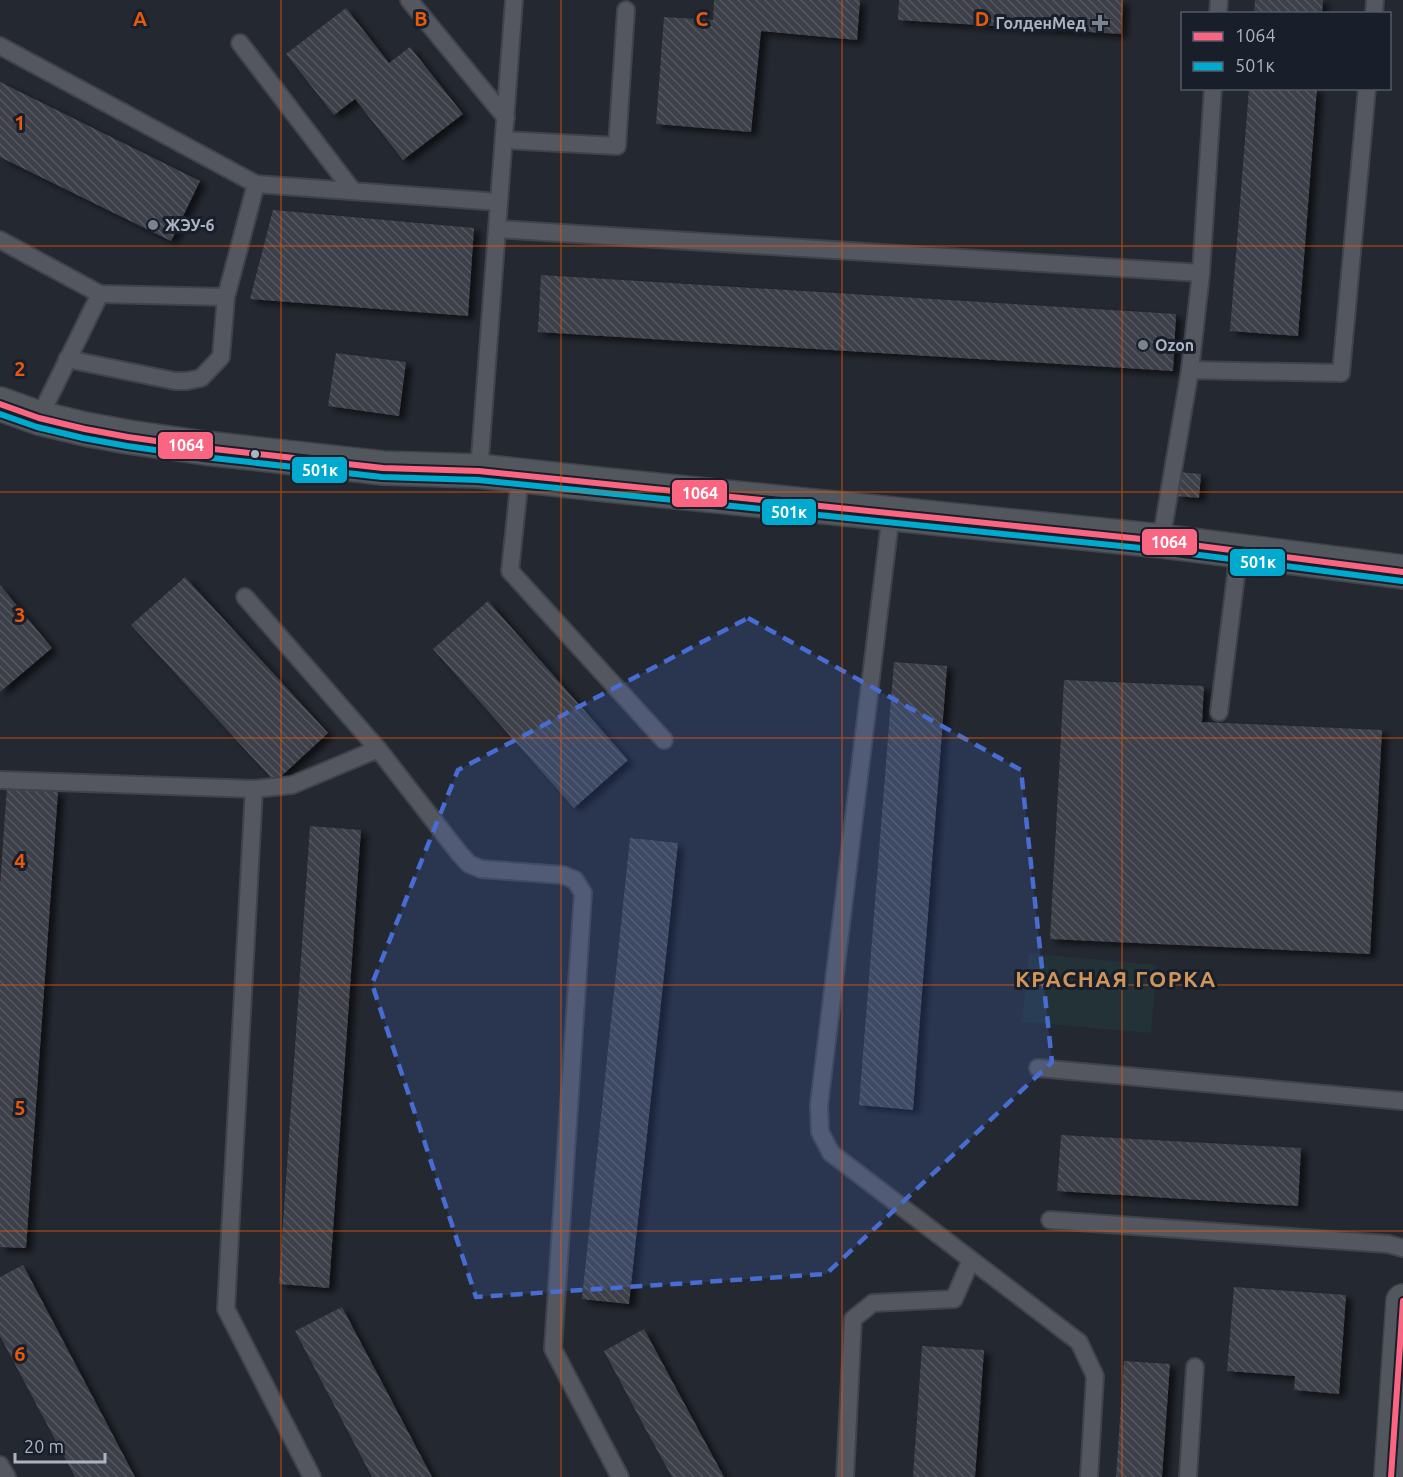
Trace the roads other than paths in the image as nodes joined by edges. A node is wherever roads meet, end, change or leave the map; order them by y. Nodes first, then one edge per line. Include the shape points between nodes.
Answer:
1 (409, 0) edge
2 (514, 0) edge
3 (626, 10) dead end
4 (240, 43) dead end
5 (0, 46) edge
6 (1213, 90) edge
7 (1367, 90) edge
8 (506, 118) junction
9 (504, 140) junction
10 (256, 184) junction
11 (353, 191) junction
12 (500, 202) junction
13 (498, 229) junction
14 (0, 240) edge
15 (1201, 273) junction
16 (100, 294) junction
17 (226, 297) junction
18 (68, 359) junction
19 (1190, 370) junction
20 (0, 404) edge
21 (39, 418) junction
22 (480, 471) junction
23 (520, 476) junction
24 (891, 513) junction
25 (1161, 541) junction
26 (1239, 551) junction
27 (1403, 572) edge
28 (245, 597) dead end
29 (1219, 712) dead end
30 (664, 740) dead end
31 (378, 748) junction
32 (0, 780) edge
33 (254, 789) junction
34 (1038, 1068) dead end
35 (1403, 1101) edge
36 (1050, 1220) dead end
37 (1403, 1248) edge
38 (971, 1260) junction
39 (1403, 1301) edge
40 (1195, 1367) dead end
41 (0, 1465) edge
42 (7, 1477) edge
43 (312, 1477) edge
44 (620, 1477) edge
45 (845, 1477) edge
46 (1089, 1477) edge
47 (1188, 1477) edge
48 (1391, 1477) edge

1 - 8 lane
2 - 8 lane
3 - 9 lane via 617,146
4 - 11 lane
5 - 10 lane
6 - 15 lane
7 - 19 lane via 1341,373
8 - 9 lane
9 - 12 lane
10 - 11 lane
10 - 17 lane
11 - 12 lane
12 - 13 lane
13 - 15 lane
13 - 22 lane
14 - 16 lane
15 - 19 lane
16 - 17 lane
16 - 18 lane
17 - 18 lane via 221,357 201,378 175,381
18 - 21 lane
19 - 25 lane
20 - 21 main road
21 - 22 main road via 205,448 383,468
22 - 23 main road
23 - 24 main road
23 - 30 lane via 510,571
24 - 25 main road
24 - 38 lane via 819,1105 820,1132 831,1153
25 - 26 main road
26 - 27 main road
26 - 29 lane
28 - 31 lane
31 - 33 lane via 292,785
31 - 44 lane via 469,864 481,869 563,875 575,880 583,893 553,1349
32 - 33 lane
33 - 43 lane via 226,1309
34 - 35 lane
36 - 37 lane
38 - 45 lane via 954,1299 873,1303 853,1319
38 - 46 lane via 1078,1342 1095,1376
39 - 48 main road
40 - 47 lane
41 - 42 lane

